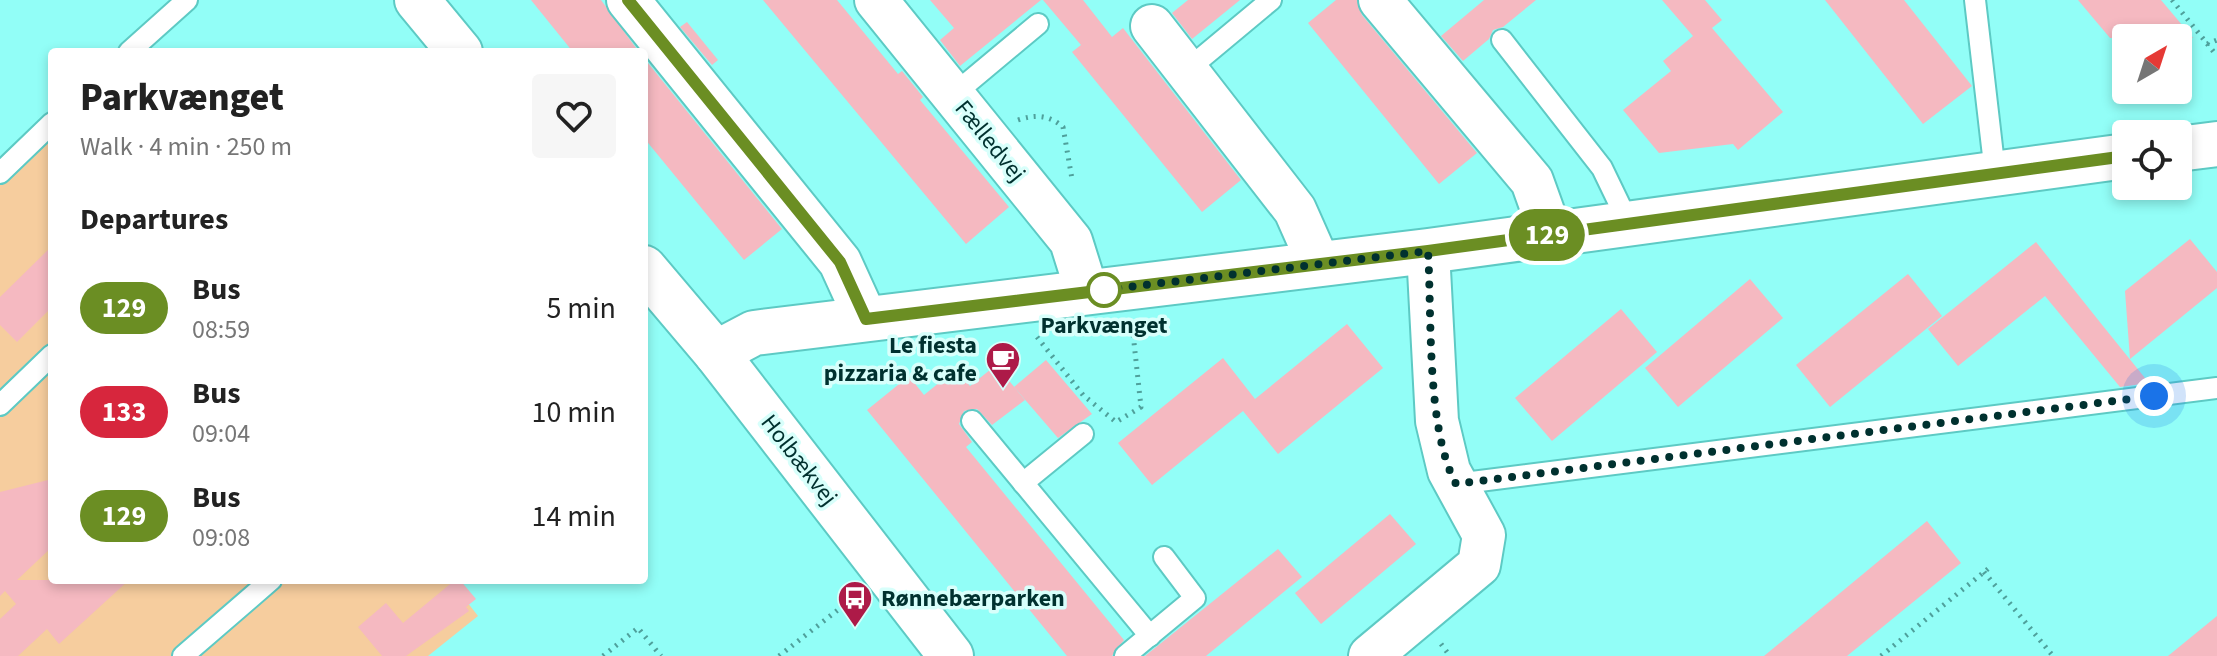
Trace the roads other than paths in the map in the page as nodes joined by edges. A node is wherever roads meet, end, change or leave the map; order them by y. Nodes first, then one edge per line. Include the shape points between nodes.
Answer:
1 (187, 0) edge
2 (417, 0) edge
3 (628, 0) edge
4 (876, 0) edge
5 (1271, 0) edge
6 (1380, 0) edge
7 (1975, 0) edge
8 (1038, 24) dead end
9 (1152, 26) dead end
10 (1502, 40) dead end
11 (133, 48) edge
12 (457, 48) edge
13 (1187, 70) junction
14 (953, 95) junction
15 (48, 127) edge
16 (2217, 144) edge
17 (2192, 147) edge
18 (2112, 158) edge
19 (0, 173) edge
20 (1995, 173) junction
21 (1629, 224) junction
22 (1551, 234) junction
23 (1428, 251) junction
24 (1319, 264) junction
25 (648, 273) edge
26 (1107, 290) junction
27 (866, 319) junction
28 (716, 353) junction
29 (48, 359) edge
30 (2217, 388) edge
31 (0, 405) edge
32 (972, 421) dead end
33 (1083, 434) dead end
34 (1023, 483) junction
35 (1456, 484) junction
36 (1164, 557) dead end
37 (266, 584) edge
38 (1150, 636) junction
39 (183, 656) edge
40 (951, 656) edge
41 (1125, 656) edge
42 (1370, 656) edge

1 - 11 lane
2 - 12 street
3 - 27 street via 840,262
4 - 14 street, Fælledvej
5 - 13 lane
6 - 22 street via 1532,181
7 - 20 lane
8 - 14 lane
9 - 13 street
10 - 21 lane via 1602,168
13 - 24 street via 1295,210
14 - 26 street, Fælledvej
15 - 19 lane
16 - 17 street
18 - 20 street
20 - 21 street
21 - 22 street
22 - 23 street
23 - 24 street
23 - 35 street via 1437,421
24 - 26 street
25 - 28 street, Holbækvej
26 - 27 street
27 - 28 street via 754,333
28 - 40 street, Holbækvej
29 - 31 lane
30 - 35 lane
32 - 34 lane
33 - 34 lane
34 - 38 lane
35 - 42 street via 1484,535 1479,565
36 - 38 lane via 1195,598
37 - 39 lane
38 - 41 lane

